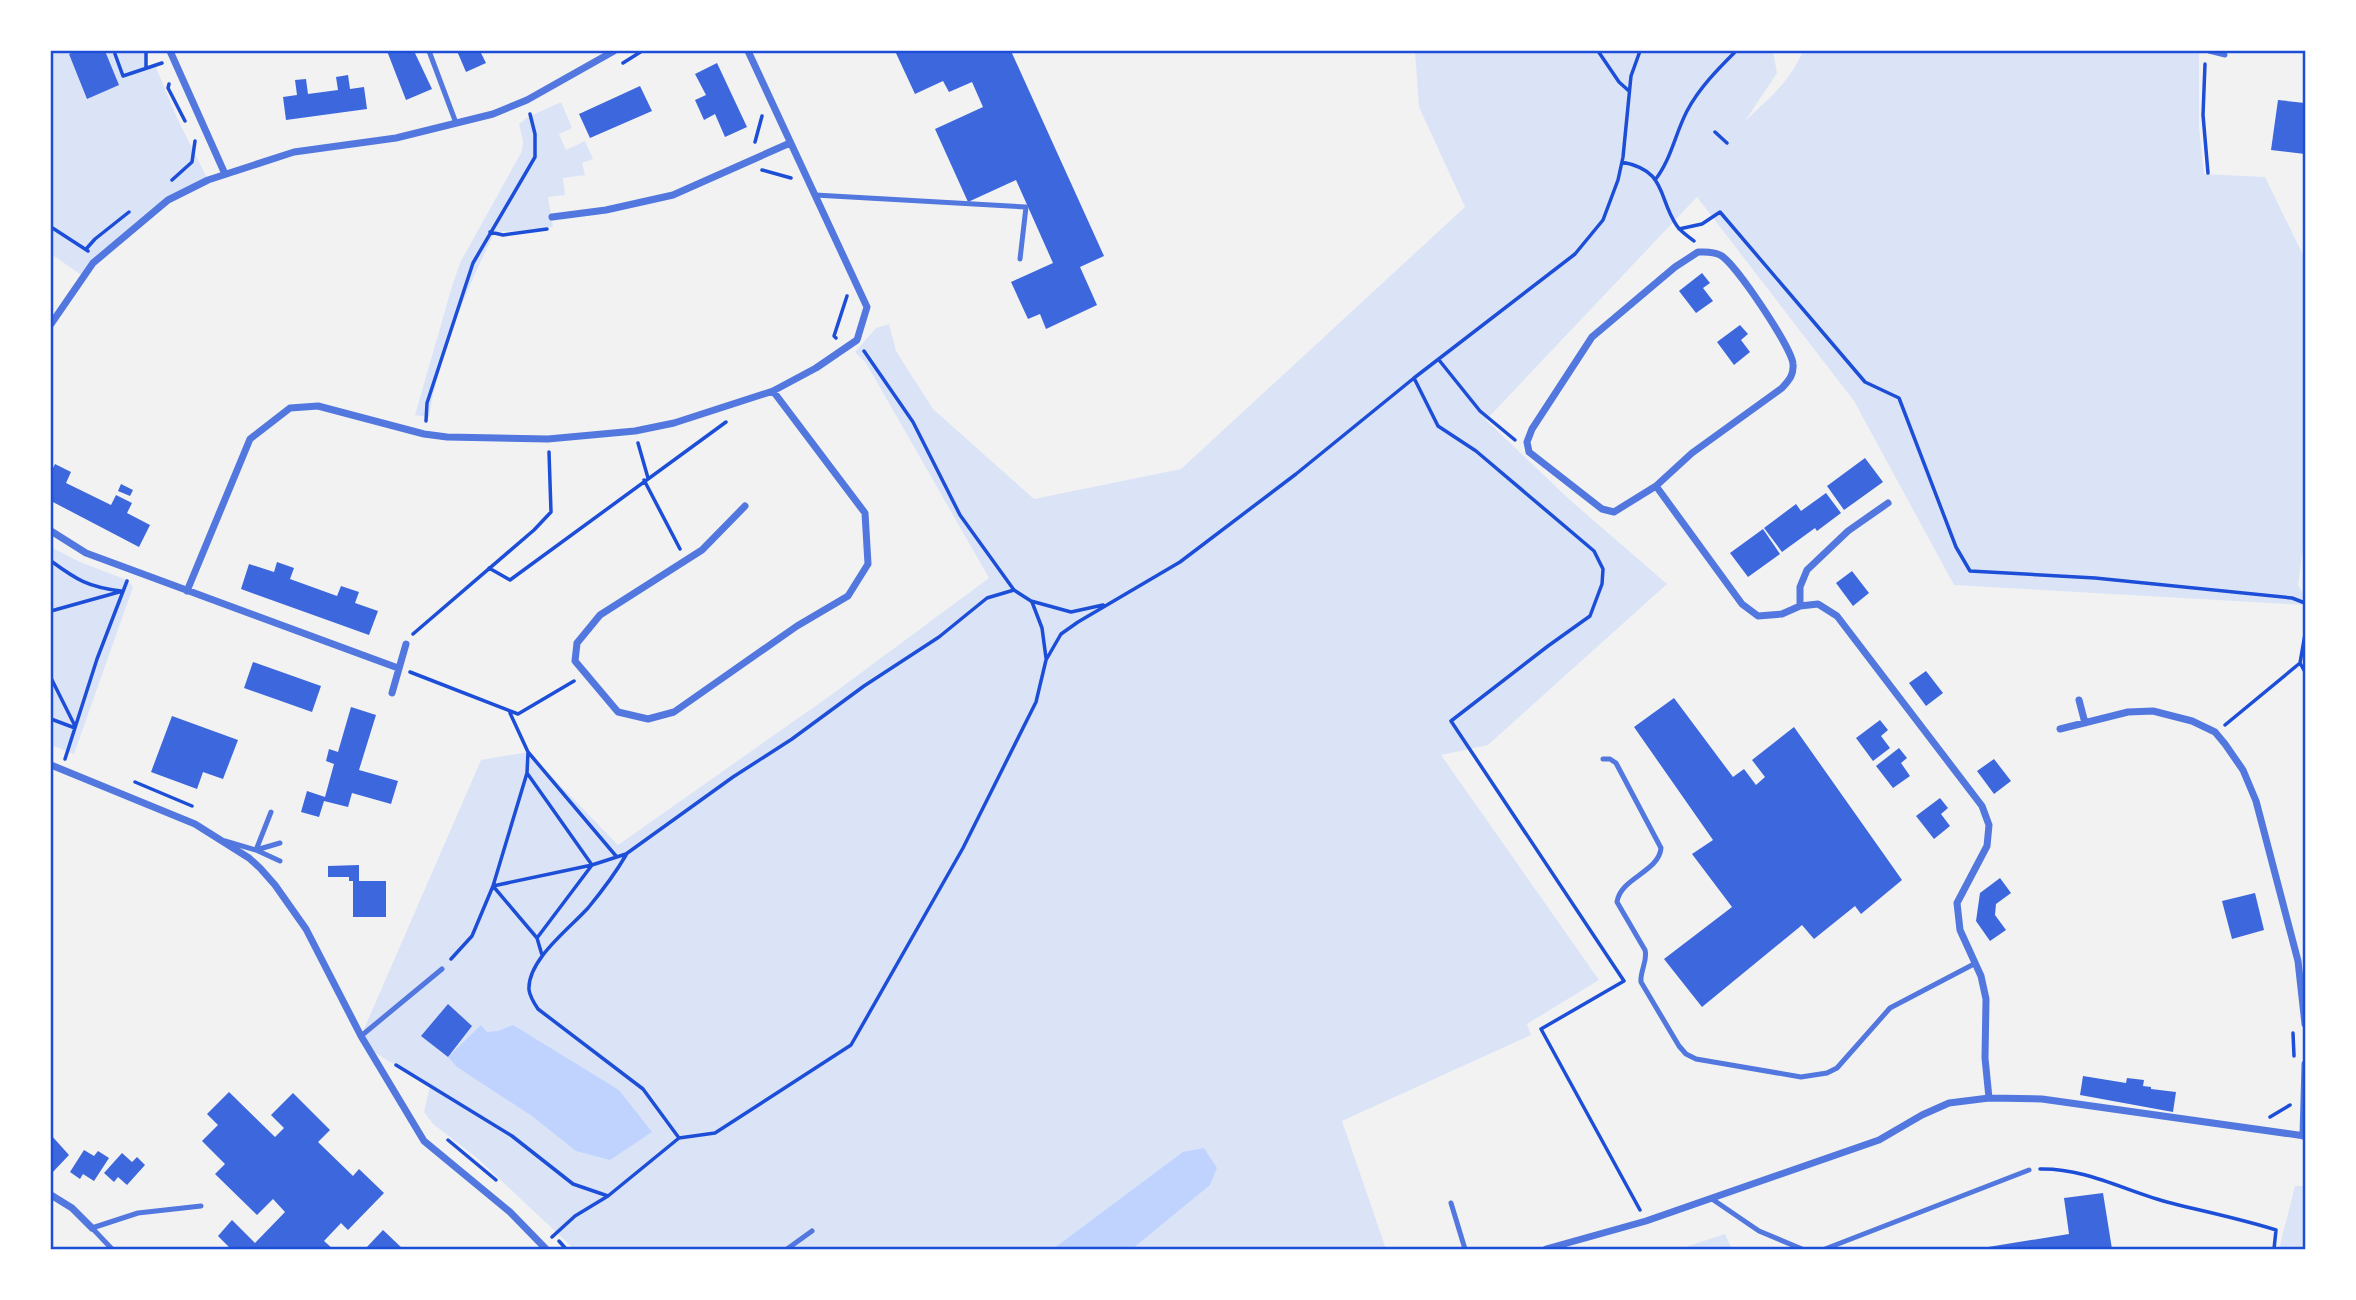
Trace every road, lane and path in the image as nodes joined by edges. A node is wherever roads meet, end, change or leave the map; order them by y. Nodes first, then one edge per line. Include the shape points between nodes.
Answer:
1 (146, 51) edge
2 (170, 51) edge
3 (429, 51) edge
4 (614, 51) edge
5 (748, 51) edge
6 (1598, 51) edge
7 (1640, 51) edge
8 (1736, 51) edge
9 (2209, 51) edge
10 (115, 54) dead end
11 (2225, 55) dead end
12 (173, 60) junction
13 (2205, 64) dead end
14 (146, 68) junction
15 (121, 72) junction
16 (115, 75) dead end
17 (170, 80) dead end
18 (1629, 92) junction
19 (527, 100) junction
20 (765, 107) dead end
21 (456, 123) junction
22 (193, 127) dead end
23 (1715, 132) dead end
24 (196, 134) dead end
25 (790, 143) junction
26 (1727, 143) dead end
27 (748, 162) junction
28 (1622, 162) junction
29 (755, 168) dead end
30 (2208, 173) dead end
31 (225, 174) junction
32 (797, 180) dead end
33 (1655, 180) junction
34 (165, 185) dead end
35 (815, 195) junction
36 (137, 206) dead end
37 (552, 217) dead end
38 (51, 227) edge
39 (86, 250) junction
40 (98, 259) junction
41 (1020, 259) dead end
42 (848, 292) dead end
43 (51, 324) edge
44 (857, 340) junction
45 (843, 350) junction
46 (1439, 360) junction
47 (1414, 378) junction
48 (773, 391) junction
49 (732, 418) dead end
50 (635, 431) junction
51 (424, 434) junction
52 (548, 439) junction
53 (1527, 442) junction
54 (646, 479) junction
55 (1656, 486) junction
56 (1888, 503) dead end
57 (745, 506) dead end
58 (51, 531) edge
59 (686, 560) junction
60 (51, 561) edge
61 (489, 568) junction
62 (132, 569) junction
63 (1014, 590) junction
64 (121, 591) junction
65 (187, 591) junction
66 (1031, 601) junction
67 (2305, 603) edge
68 (1108, 604) junction
69 (1800, 606) junction
70 (51, 611) edge
71 (2305, 634) edge
72 (405, 644) joint
73 (1046, 660) junction
74 (2300, 663) junction
75 (398, 668) junction
76 (2305, 671) edge
77 (586, 674) junction
78 (51, 678) edge
79 (392, 693) dead end
80 (2079, 699) dead end
81 (510, 713) junction
82 (51, 719) edge
83 (2085, 723) junction
84 (76, 728) junction
85 (2060, 729) dead end
86 (2226, 732) dead end
87 (528, 752) junction
88 (1604, 759) dead end
89 (51, 765) edge
90 (62, 769) junction
91 (527, 773) junction
92 (271, 812) dead end
93 (220, 839) junction
94 (280, 843) dead end
95 (256, 850) junction
96 (626, 854) junction
97 (616, 856) junction
98 (280, 861) dead end
99 (592, 865) junction
100 (493, 886) junction
101 (537, 938) junction
102 (542, 956) junction
103 (1974, 964) junction
104 (442, 969) joint
105 (2305, 1024) edge
106 (2292, 1028) dead end
107 (361, 1036) junction
108 (2294, 1061) dead end
109 (2305, 1064) edge
110 (396, 1065) dead end
111 (1989, 1098) junction
112 (2293, 1101) dead end
113 (2268, 1118) dead end
114 (2304, 1136) edge
115 (679, 1138) junction
116 (2029, 1170) joint
117 (51, 1195) edge
118 (607, 1196) junction
119 (1712, 1199) junction
120 (1451, 1203) dead end
121 (201, 1206) dead end
122 (1646, 1221) junction
123 (92, 1228) junction
124 (812, 1231) dead end
125 (545, 1248) edge
126 (112, 1249) edge
127 (787, 1249) edge
128 (1465, 1249) edge
129 (1546, 1249) edge
130 (1802, 1249) edge
131 (1825, 1249) edge
132 (2274, 1249) edge

1 - 14 path
2 - 12 street
3 - 21 lane
4 - 19 street
5 - 25 street
6 - 18 path
7 - 18 path
8 - 33 path via 1704,84 1688,109 1665,168
9 - 11 lane
10 - 15 path
12 - 14 path
12 - 31 street
13 - 30 path
14 - 15 path via 123,76
15 - 16 path
17 - 22 path via 168,88 182,119
18 - 28 path
19 - 21 street
19 - 51 path via 535,157 473,264 427,403
20 - 27 path via 755,146 743,151
21 - 31 street via 396,138 294,152
23 - 26 path
24 - 34 path via 192,162
25 - 27 street
25 - 35 street
27 - 37 street via 673,195
28 - 33 path via 1636,164
28 - 46 path via 1603,220 1575,254
29 - 32 path
31 - 40 street via 168,200
33 - 67 path via 1679,229 1702,224 1720,212 1865,382 1899,398 1956,547 1970,571 2108,580
35 - 41 lane via 1026,207
35 - 44 street via 867,307
36 - 39 path
38 - 39 path
39 - 40 path
40 - 43 street
42 - 45 path via 834,336
44 - 45 street
44 - 63 path via 913,422 960,515
45 - 48 street
46 - 47 path
46 - 53 path via 1480,411 1517,442
47 - 68 path via 1180,562
47 - 122 path via 1438,426 1476,451 1594,551 1603,569 1590,616 1451,721 1624,981 1541,1029
48 - 50 street
48 - 77 street via 865,513 868,564 848,596 797,625 674,712 648,719 618,712
49 - 54 path
50 - 52 street
50 - 54 path
51 - 52 street
51 - 65 street via 318,406 290,408 250,439
52 - 61 path via 551,512
53 - 55 street via 1529,452 1602,509 1614,512
53 - 55 street via 1592,337 1689,256 1698,252 1721,255 1784,339 1793,362 1792,377
54 - 59 path
54 - 61 path via 510,580
55 - 69 street via 1742,604 1758,616 1782,614
56 - 69 street via 1848,531 1807,570 1800,587
57 - 59 street
58 - 62 street via 86,553
59 - 77 street via 600,615 577,643 575,661
60 - 64 path via 79,581
61 - 72 path
62 - 64 path
62 - 65 street
63 - 66 path
63 - 96 path via 987,598 939,637
64 - 70 path
64 - 84 path
65 - 75 street
66 - 68 path via 1070,612
66 - 73 path via 1042,628
68 - 73 path via 1061,634
69 - 103 street via 1818,604 1837,616 1982,806 1989,825 1987,846 1957,902 1959,930
71 - 74 path
72 - 75 street
73 - 115 path via 1036,702 969,836 851,1045 715,1133
74 - 76 path
74 - 86 path via 2220,729
75 - 79 street
75 - 81 path
77 - 81 path via 518,714
78 - 84 path
80 - 83 street
81 - 87 path
82 - 84 path
83 - 85 street
83 - 105 street via 2127,712 2153,711 2192,721 2215,732 2225,744 2256,801 2298,961
84 - 90 path
87 - 91 path
87 - 97 path
88 - 103 lane via 1616,763 1661,848 1659,858 1619,893 1617,902 1646,950 1641,982 1686,1054 1801,1077 1827,1073 1837,1068 1890,1008
89 - 90 street
90 - 93 street via 168,811
91 - 99 path
91 - 100 path
92 - 95 lane
93 - 95 lane
93 - 107 street via 275,884 306,929
94 - 95 lane
95 - 98 lane
96 - 97 path
96 - 102 path via 596,898
97 - 99 path
99 - 100 path
99 - 101 path
100 - 101 path
100 - 104 path via 472,936
101 - 102 path
102 - 115 path via 530,983 538,1009 643,1089
103 - 111 street via 1986,999
104 - 107 lane
106 - 108 path
107 - 125 street via 424,1141 510,1212
109 - 114 street
110 - 118 path via 512,1136 573,1184
111 - 114 street via 2042,1099
111 - 119 street via 1950,1103 1879,1140
112 - 113 path
115 - 118 path
116 - 131 lane
116 - 132 path via 2087,1175 2169,1203 2236,1217 2276,1230
117 - 123 street
118 - 125 path via 575,1216
119 - 122 street
119 - 130 lane via 1759,1231
120 - 128 lane
121 - 123 lane via 138,1213
122 - 129 street
123 - 126 lane
124 - 127 lane

